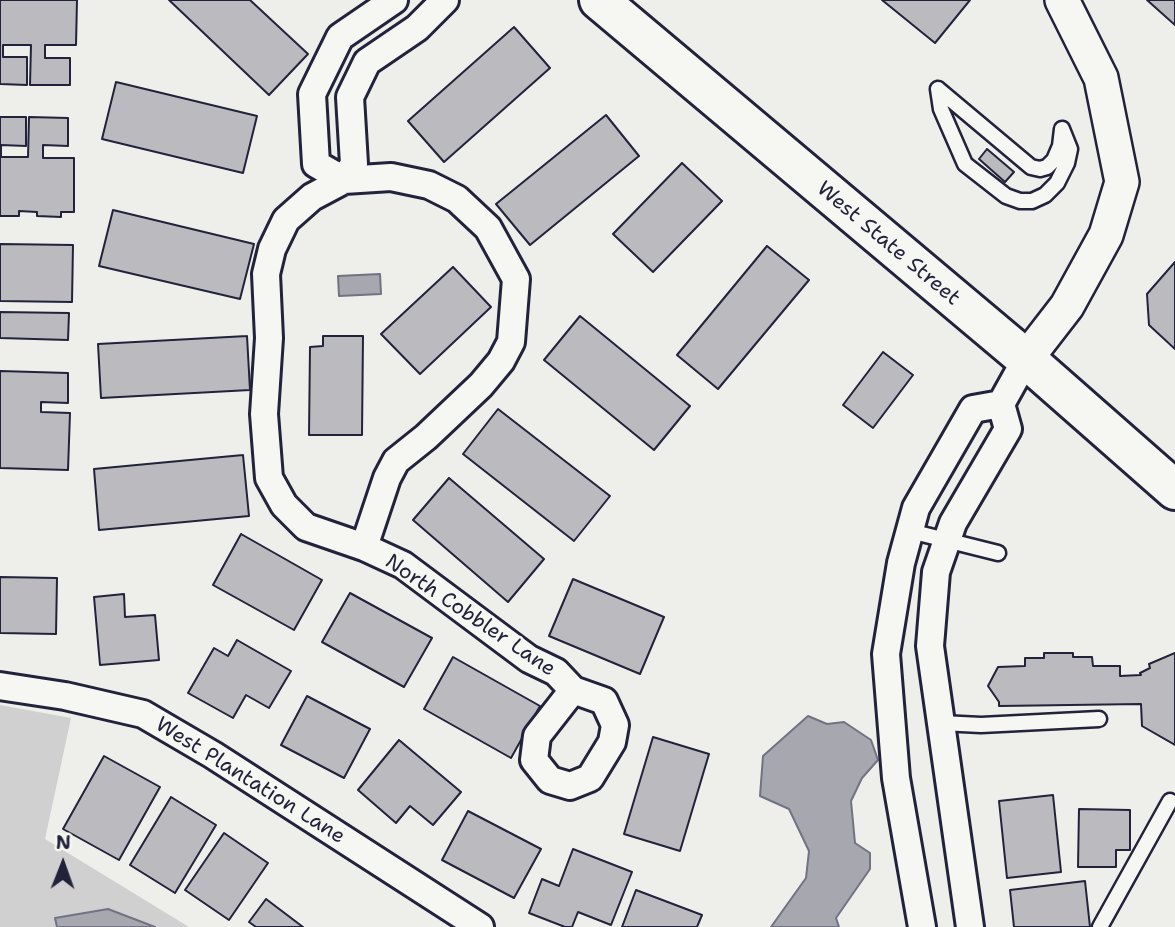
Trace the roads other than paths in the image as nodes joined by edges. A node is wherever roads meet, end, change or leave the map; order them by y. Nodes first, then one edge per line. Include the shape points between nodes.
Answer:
1 (394, 0) edge
2 (445, 0) edge
3 (599, 0) edge
4 (1062, 0) edge
5 (938, 89) joint
6 (344, 180) junction
7 (1026, 359) junction
8 (1001, 404) junction
9 (1175, 489) edge
10 (910, 531) junction
11 (947, 540) junction
12 (364, 547) junction
13 (998, 553) dead end
14 (0, 685) edge
15 (573, 690) dead end
16 (1099, 719) dead end
17 (940, 723) junction
18 (1170, 801) dead end
19 (480, 927) edge
20 (922, 927) edge
21 (970, 927) edge
22 (1100, 927) edge

1 - 6 street via 340,37 312,94 316,164
2 - 6 street via 416,28 368,62 350,97 355,164
3 - 7 main road, West State Street
4 - 7 street via 1101,78 1122,182 1106,235 1067,306
5 - 5 lane via 941,110 965,164 1006,196 1020,201 1039,198 1057,183 1070,149 1062,129 1054,159 1047,167 1031,167
6 - 12 street, North Cobbler Lane via 312,197 286,220 272,249 266,274 269,338 264,414 270,478 284,505 306,527
6 - 12 street, North Cobbler Lane via 391,177 429,185 457,199 488,228 516,279 511,342 501,361 396,461
7 - 8 street
7 - 9 main road, West State Street
8 - 10 street via 972,409 916,508
8 - 11 street via 1008,429
10 - 11 lane
10 - 20 street via 886,654 896,778
11 - 13 lane
11 - 17 street via 936,572 930,646
12 - 15 street, North Cobbler Lane via 402,565 529,659 556,673
14 - 19 street, West Plantation Lane via 142,714
16 - 17 lane
17 - 21 street
18 - 22 lane

